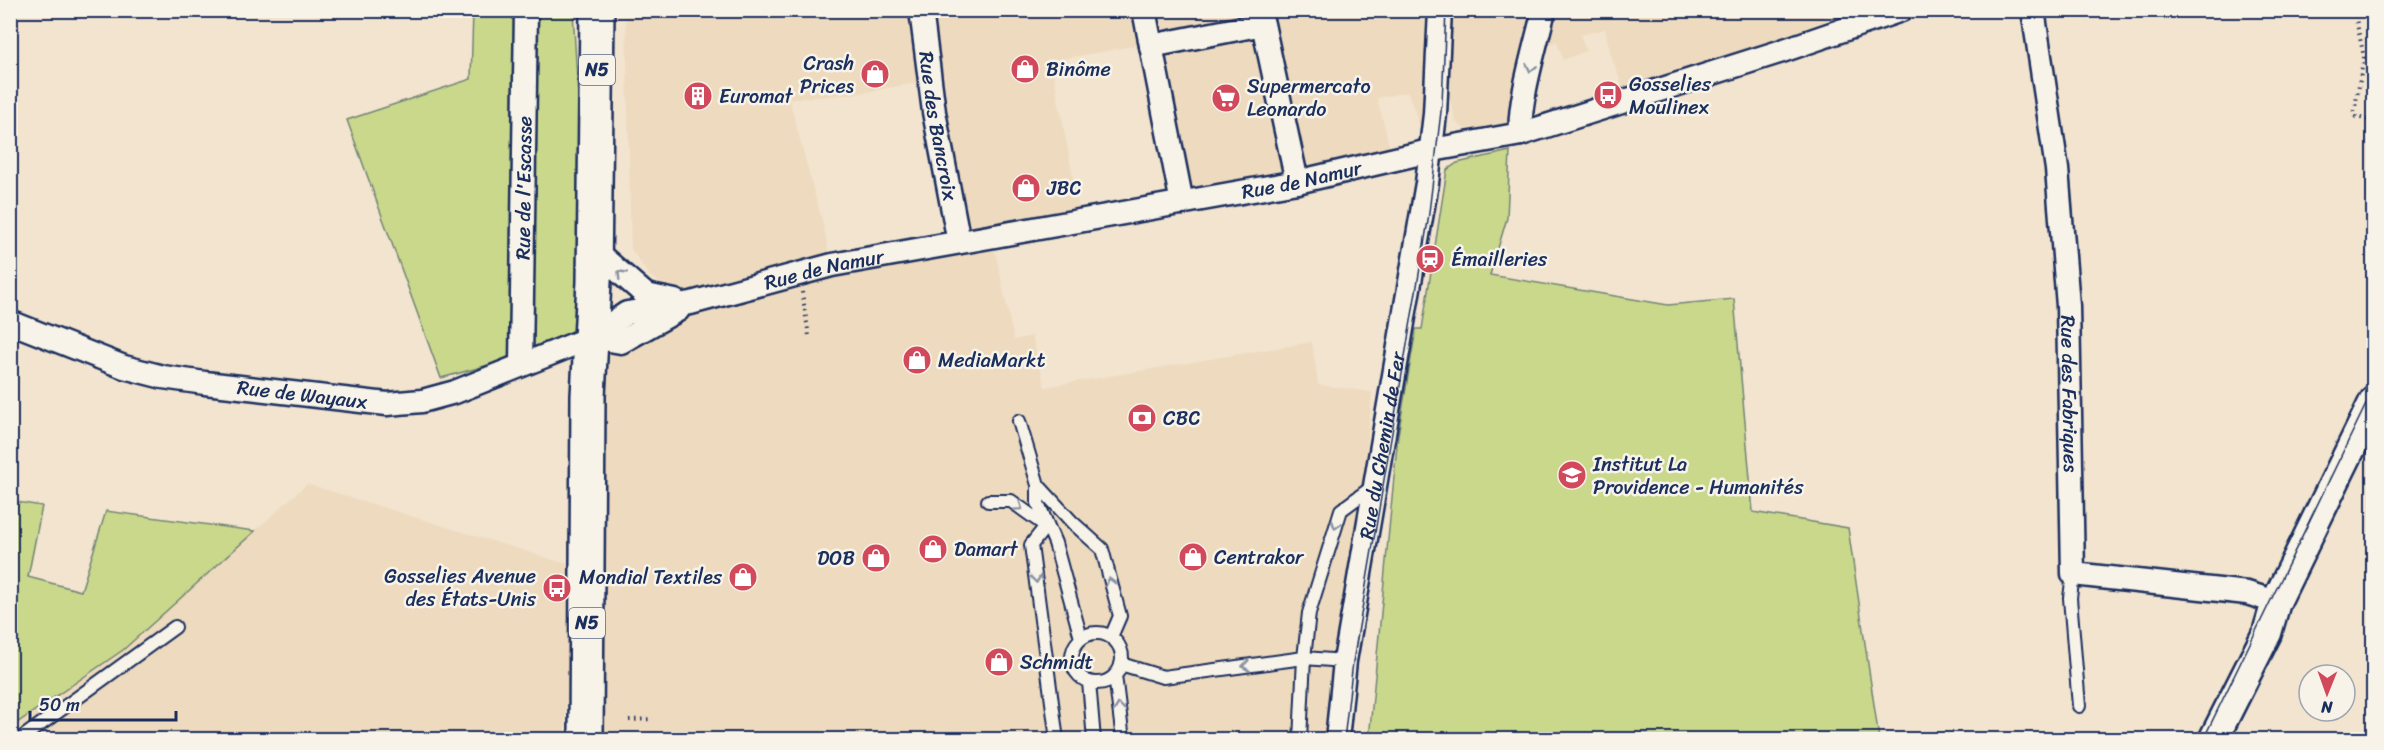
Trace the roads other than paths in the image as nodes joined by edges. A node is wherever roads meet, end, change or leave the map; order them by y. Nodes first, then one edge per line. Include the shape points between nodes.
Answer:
1 (526, 10) edge
2 (597, 10) edge
3 (921, 10) edge
4 (1144, 10) edge
5 (1440, 10) edge
6 (1544, 10) edge
7 (1901, 10) edge
8 (2033, 10) edge
9 (1151, 46) junction
10 (1521, 134) junction
11 (1431, 151) junction
12 (1296, 182) junction
13 (1182, 203) junction
14 (959, 242) junction
15 (594, 250) junction
16 (691, 303) junction
17 (10, 322) edge
18 (592, 337) junction
19 (521, 365) junction
20 (2373, 401) edge
21 (1019, 421) dead end
22 (1376, 484) junction
23 (1038, 485) junction
24 (988, 501) dead end
25 (1046, 526) junction
26 (2073, 574) junction
27 (2276, 602) junction
28 (175, 627) dead end
29 (1111, 637) junction
30 (1082, 638) junction
31 (1304, 658) junction
32 (1345, 661) junction
33 (1118, 669) junction
34 (1089, 682) junction
35 (2079, 706) dead end
36 (19, 740) edge
37 (586, 740) edge
38 (1057, 740) edge
39 (1094, 740) edge
40 (1123, 740) edge
41 (1300, 740) edge
42 (1338, 740) edge
43 (2194, 740) edge
44 (2213, 740) edge

1 - 19 street, Rue de l'Escasse
2 - 15 main road, N5
3 - 14 street, Rue des Bancroix via 934,112
4 - 9 street
5 - 11 street, Rue du Chemin de Fer
6 -> 10 street via 1524,100
7 - 10 street, Rue de Namur
8 - 26 street, Rue des Fabriques via 2057,169 2068,306
9 - 12 street via 1263,24
9 - 13 street
10 - 11 street, Rue de Namur
11 - 12 street, Rue de Namur
11 - 22 street, Rue du Chemin de Fer
12 - 13 street, Rue de Namur
13 - 14 street, Rue de Namur
14 - 16 street, Rue de Namur via 799,273
16 -> 15 street, Rue de Namur via 646,295
15 - 18 main road, N5
16 - 18 street via 621,342
17 - 19 street, Rue de Wayaux via 124,367 163,376 387,404 422,401 455,392
18 - 19 street, Rue de Wayaux
18 - 37 main road, N5 via 588,396
20 - 27 street
21 - 23 lane
22 -> 31 lane via 1341,510 1308,613
22 - 32 street, Rue du Chemin de Fer
23 - 25 lane via 1038,503
29 -> 23 lane via 1120,616 1102,549
24 -> 25 lane via 1011,501
25 - 30 lane via 1055,543
25 -> 38 lane via 1031,545
26 - 27 street via 2247,593
26 - 35 lane via 2070,598
27 - 43 street via 2251,625
27 - 44 street via 2266,633
28 - 36 lane
29 - 30 lane via 1096,633
29 - 33 lane via 1119,646
30 - 34 lane via 1073,650 1073,666
31 - 32 lane
31 -> 33 lane via 1163,677
31 - 41 lane
32 - 42 street, Rue du Chemin de Fer
33 - 34 lane via 1103,682
40 -> 33 lane
34 - 39 lane

